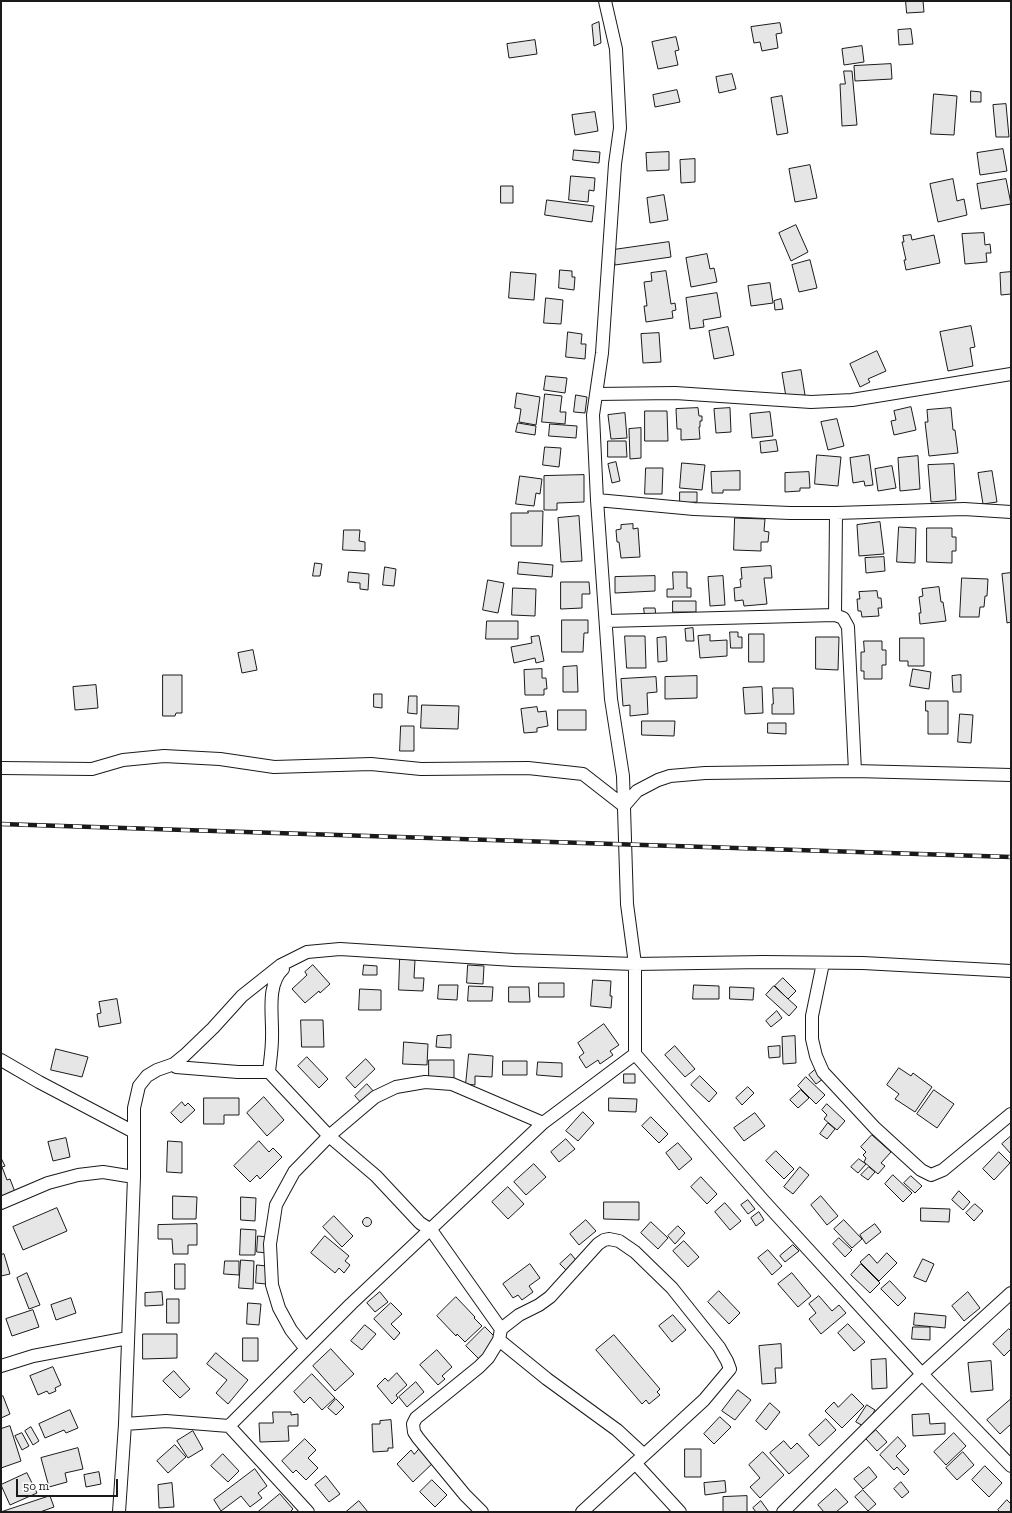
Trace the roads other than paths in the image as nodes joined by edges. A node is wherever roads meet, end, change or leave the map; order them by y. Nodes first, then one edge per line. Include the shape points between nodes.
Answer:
1 (605, 1) edge
2 (1011, 374) edge
3 (596, 394) junction
4 (597, 500) junction
5 (1011, 512) edge
6 (836, 513) junction
7 (835, 615) junction
8 (606, 621) junction
9 (1, 768) edge
10 (855, 771) junction
11 (1011, 775) edge
12 (624, 806) junction
13 (293, 959) junction
14 (823, 963) junction
15 (635, 964) junction
16 (1011, 971) edge
17 (634, 1054) junction
18 (1, 1060) edge
19 (174, 1064) junction
20 (269, 1072) junction
21 (1011, 1114) edge
22 (543, 1123) junction
23 (134, 1132) junction
24 (329, 1136) junction
25 (134, 1176) junction
26 (1, 1203) edge
27 (431, 1230) junction
28 (1011, 1294) edge
29 (500, 1335) junction
30 (128, 1338) junction
31 (306, 1349) junction
32 (1, 1366) edge
33 (922, 1374) junction
34 (125, 1424) junction
35 (229, 1426) junction
36 (644, 1455) junction
37 (635, 1463) junction
38 (1011, 1466) edge
39 (119, 1512) edge
40 (308, 1512) edge
41 (482, 1512) edge
42 (582, 1512) edge
43 (680, 1512) edge
44 (783, 1512) edge

1 - 3 street via 616,49 620,128 614,164 602,353
2 - 3 street via 852,400 811,402 675,393
3 - 4 street via 593,415
4 - 6 street via 694,509
4 - 8 street
5 - 6 street via 964,509
6 - 7 street
7 - 8 street
7 - 10 street via 843,618 848,627
8 - 12 street via 611,699 623,776
9 - 12 street via 92,769 123,760 164,756 220,759 274,768 371,764 421,769 528,768 583,774
10 - 11 street
10 - 12 street via 705,773 670,776 637,791
12 - 15 street via 627,904
13 - 15 street via 307,952 340,949 514,960
13 - 19 street via 242,996 213,1028
13 - 20 street via 279,973 276,980 272,1001
14 - 15 street
14 - 16 street
14 - 21 street via 812,1016 812,1039 823,1072 875,1128 921,1170 931,1175 943,1170
15 - 17 street
17 - 22 street
17 - 33 street
18 - 23 street
19 - 20 street via 176,1067 192,1069
19 - 23 street via 147,1076 139,1086 134,1108
20 - 24 street
22 - 24 street via 452,1084 425,1082 396,1088 375,1097
22 - 27 street
23 - 25 street
24 - 27 street via 376,1176 420,1223
24 - 31 street via 294,1172 276,1204 270,1244 272,1285 280,1308
25 - 26 street via 103,1172 78,1175 48,1183
25 - 30 street
27 - 29 street
27 - 31 street
28 - 33 street
29 - 36 street via 547,1379 617,1430
29 - 36 street via 519,1315 550,1297 604,1240 619,1241 635,1252 672,1288 719,1347 730,1370 704,1400
29 - 41 street via 488,1358 467,1378 434,1402 413,1424 418,1438
30 - 32 street via 33,1356
30 - 34 street
31 - 35 street
33 - 38 street
33 - 44 street
34 - 35 street via 166,1421
34 - 39 street
35 - 40 street
36 - 37 street
37 - 42 street
37 - 43 street

